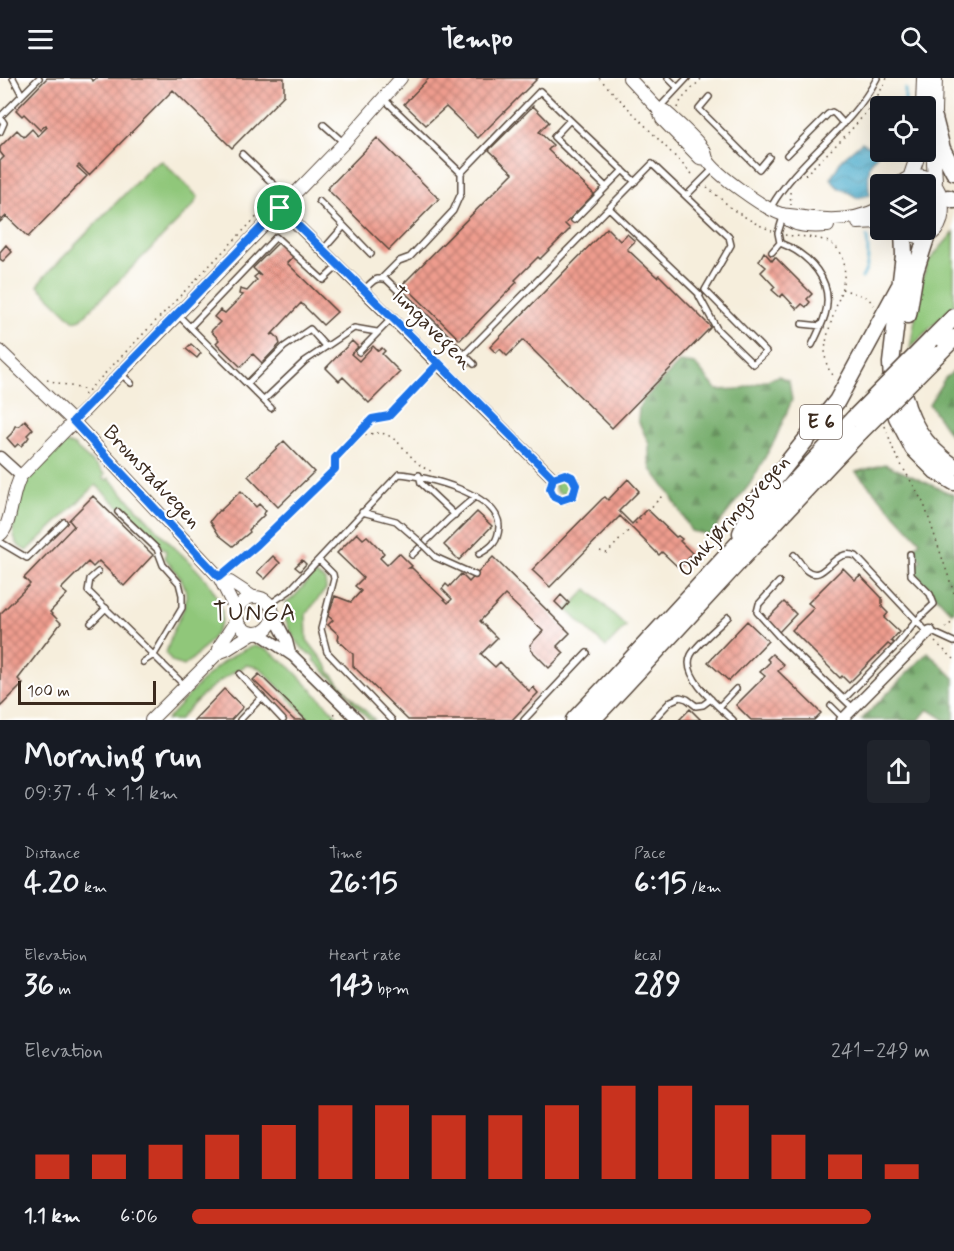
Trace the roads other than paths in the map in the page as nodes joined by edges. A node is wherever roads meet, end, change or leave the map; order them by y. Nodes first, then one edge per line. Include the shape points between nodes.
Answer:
1 (13, 78) edge
2 (39, 78) edge
3 (401, 78) edge
4 (629, 78) edge
5 (668, 78) edge
6 (687, 78) edge
7 (877, 78) edge
8 (924, 78) edge
9 (935, 78) edge
10 (677, 87) junction
11 (22, 95) junction
12 (926, 96) edge
13 (931, 96) edge
14 (709, 97) dead end
15 (383, 98) junction
16 (658, 109) junction
17 (570, 120) junction
18 (844, 124) junction
19 (324, 125) dead end
20 (0, 132) edge
21 (936, 133) edge
22 (344, 143) junction
23 (242, 154) dead end
24 (787, 155) dead end
25 (769, 157) dead end
26 (711, 163) junction
27 (622, 170) junction
28 (954, 172) edge
29 (461, 173) junction
30 (635, 182) junction
31 (936, 182) edge
32 (606, 187) junction
33 (285, 195) junction
34 (686, 196) junction
35 (951, 199) edge
36 (319, 201) dead end
37 (280, 208) junction
38 (609, 208) junction
39 (770, 209) junction
40 (870, 213) edge
41 (783, 214) junction
42 (574, 220) dead end
43 (870, 223) edge
44 (344, 226) junction
45 (936, 232) edge
46 (903, 240) edge
47 (925, 240) edge
48 (780, 243) junction
49 (323, 250) junction
50 (772, 252) dead end
51 (372, 254) dead end
52 (339, 265) junction
53 (382, 278) junction
54 (899, 287) junction
55 (364, 290) junction
56 (705, 290) junction
57 (699, 296) junction
58 (177, 314) junction
59 (954, 317) edge
60 (393, 318) junction
61 (802, 324) dead end
62 (821, 326) junction
63 (189, 327) junction
64 (377, 332) junction
65 (954, 338) edge
66 (812, 345) dead end
67 (326, 346) junction
68 (934, 347) junction
69 (954, 350) edge
70 (0, 351) edge
71 (359, 352) dead end
72 (464, 355) junction
73 (474, 364) dead end
74 (119, 372) junction
75 (131, 383) dead end
76 (247, 384) junction
77 (264, 400) junction
78 (271, 408) dead end
79 (73, 421) junction
80 (857, 425) junction
81 (0, 457) edge
82 (954, 467) edge
83 (21, 476) junction
84 (420, 476) junction
85 (553, 478) junction
86 (954, 482) edge
87 (476, 496) junction
88 (118, 512) dead end
89 (362, 512) junction
90 (455, 515) junction
91 (64, 522) dead end
92 (0, 535) edge
93 (263, 539) road end
94 (0, 542) edge
95 (734, 549) junction
96 (479, 554) dead end
97 (910, 554) dead end
98 (412, 555) dead end
99 (794, 555) dead end
100 (318, 560) junction
101 (98, 572) dead end
102 (475, 576) dead end
103 (220, 579) junction
104 (779, 582) dead end
105 (253, 597) junction
106 (106, 608) junction
107 (272, 610) junction
108 (237, 616) junction
109 (728, 617) dead end
110 (917, 620) junction
111 (91, 622) dead end
112 (256, 633) junction
113 (930, 635) junction
114 (954, 642) edge
115 (218, 653) junction
116 (290, 653) junction
117 (587, 653) dead end
118 (154, 655) junction
119 (143, 662) dead end
120 (240, 674) dead end
121 (184, 686) junction
122 (736, 689) dead end
123 (262, 697) junction
124 (711, 699) junction
125 (844, 699) junction
126 (719, 706) junction
127 (831, 706) dead end
128 (853, 708) junction
129 (842, 719) edge
130 (151, 720) edge
131 (240, 720) edge
132 (283, 720) edge
133 (358, 720) edge
134 (392, 720) edge
135 (524, 720) edge
136 (574, 720) edge
137 (592, 720) edge
138 (653, 720) edge
139 (733, 720) edge

1 - 11 lane
2 - 11 lane
3 - 15 street
4 - 16 street
5 - 10 lane
6 - 10 lane
7 - 18 lane via 867,98
8 - 12 main road
9 - 13 main road
10 - 16 lane
11 - 20 lane via 0,117 4,123
14 - 25 lane via 699,110 759,169
15 - 22 street
15 - 29 lane
16 - 26 street via 672,117
17 - 27 lane
17 - 29 lane via 540,91
17 - 32 lane via 554,137
18 - 24 lane via 832,112 828,114
18 - 39 lane via 788,183
19 - 22 lane
21 - 28 highway
22 - 33 street
23 - 33 lane
26 - 34 lane
26 - 39 street via 739,189
27 - 30 lane
27 - 32 lane
29 - 53 lane via 461,194 453,211 410,257 399,261
30 - 34 lane via 652,164
30 - 38 lane
31 - 35 main road
32 - 42 lane
33 - 37 street
34 - 56 lane via 729,237 731,245
35 - 45 main road via 948,217
36 - 44 lane
37 - 49 street, Tungavegen
37 - 58 street
38 - 57 lane
38 - 72 lane
39 - 41 street
40 - 41 street via 844,219
41 - 43 street via 787,221 810,226
41 - 48 lane via 778,233
44 - 49 lane
44 - 51 lane
46 - 54 highway, E 6
47 - 82 highway via 915,272 901,355 901,380 916,427 931,448
48 - 50 lane
48 - 62 lane via 808,260 822,277 827,306
49 - 52 street, Tungavegen
52 - 55 street, Tungavegen
52 - 63 lane via 323,280 276,237
53 - 55 lane via 374,279
53 - 72 lane
54 - 86 highway, E 6 via 890,377 897,417 913,448 936,471
54 - 95 highway, E 6 via 837,400 753,506
55 - 60 street, Tungavegen
56 - 57 lane
56 - 57 lane via 766,352 753,364 717,329
58 - 63 lane
58 - 74 street
59 - 68 highway, Omkjøringsvegen / E 6
60 - 64 lane
60 - 85 street, Tungavegen
61 - 62 lane
62 - 66 lane
63 - 76 lane
64 - 67 lane via 354,328
64 - 71 lane
65 - 68 highway, Omkjøringsvegen / E 6
67 - 76 lane via 310,329 284,347
67 - 77 lane
68 - 69 highway, E 6
68 - 80 highway, Omkjøringsvegen / E 6, bridge
70 - 79 street, Bromstadvegen
72 - 73 lane
74 - 75 lane
74 - 79 street
76 - 77 lane
77 - 78 lane
79 - 83 street
79 - 103 street, Bromstadvegen
80 - 95 highway, Omkjøringsvegen / E 6
80 - 137 highway, Omkjøringsvegen / E 6 via 777,519
81 - 83 street
83 - 92 street via 12,497 7,527
84 - 87 lane
84 - 89 lane via 399,474
84 - 90 lane via 421,483
85 - 85 lane via 550,489 554,497 561,500 573,496 576,485 572,477 565,474
87 - 90 lane
87 - 96 lane via 493,508 499,522 494,546
88 - 118 lane via 157,549 163,565 179,583 182,608
89 - 100 lane
89 - 102 lane, bridge via 396,521 435,557
90 - 98 lane
91 - 94 lane via 27,558
93 - 103 lane
95 - 136 highway, Omkjøringsvegen / E 6
97 - 110 lane via 911,575 930,594 934,604
99 - 110 lane via 815,573 821,573 842,555 856,556
100 - 107 lane
100 - 134 lane via 334,579 321,629 327,652
101 - 106 lane via 90,579 88,591
103 - 105 street, Bromstadvegen
103 - 108 street, Bromstadvegen
104 - 125 lane via 759,604 757,612
105 - 107 street via 262,598
105 - 108 street via 241,602
106 - 111 lane
106 - 118 lane
107 - 112 street via 269,627
107 - 116 street
108 - 112 street via 243,629
108 - 115 street
109 - 124 lane via 691,654 689,663 695,681
110 - 113 lane
110 - 125 lane
112 - 115 street
112 - 116 street
113 - 114 lane
113 - 128 street
115 - 121 street
116 - 133 street
117 - 135 lane
118 - 119 lane
118 - 121 lane
120 - 123 lane
121 - 130 street
122 - 126 lane
123 - 131 lane
123 - 132 lane
124 - 126 lane
124 - 138 lane via 696,706 680,697
125 - 128 lane
126 - 139 lane
127 - 129 lane
128 - 129 street

